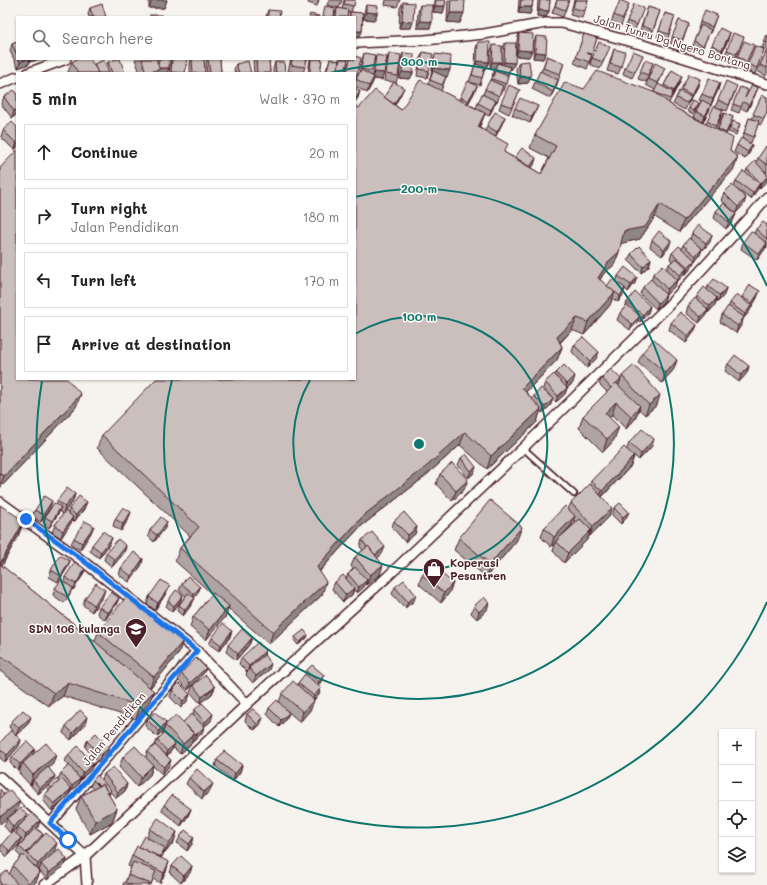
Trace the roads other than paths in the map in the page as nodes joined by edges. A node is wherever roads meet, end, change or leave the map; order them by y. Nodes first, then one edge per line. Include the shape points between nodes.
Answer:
1 (356, 43) edge
2 (63, 60) edge
3 (31, 72) edge
4 (16, 78) edge
5 (0, 84) edge
6 (767, 84) edge
7 (767, 197) edge
8 (523, 448) junction
9 (574, 494) dead end
10 (0, 502) edge
11 (197, 651) junction
12 (247, 704) junction
13 (0, 777) edge
14 (50, 823) junction
15 (85, 856) junction
16 (44, 885) edge
17 (87, 885) edge

1 - 6 street, Jalan Tunru Dg Ngero Bontang via 425,40 562,23 640,44
2 - 3 street
4 - 5 street
7 - 8 street via 668,306
8 - 9 lane
8 - 12 street
10 - 11 street via 80,558
11 - 12 street
11 - 14 street, Jalan Pendidikan
12 - 15 street
13 - 14 street
14 - 15 street
15 - 16 street
15 - 17 street

